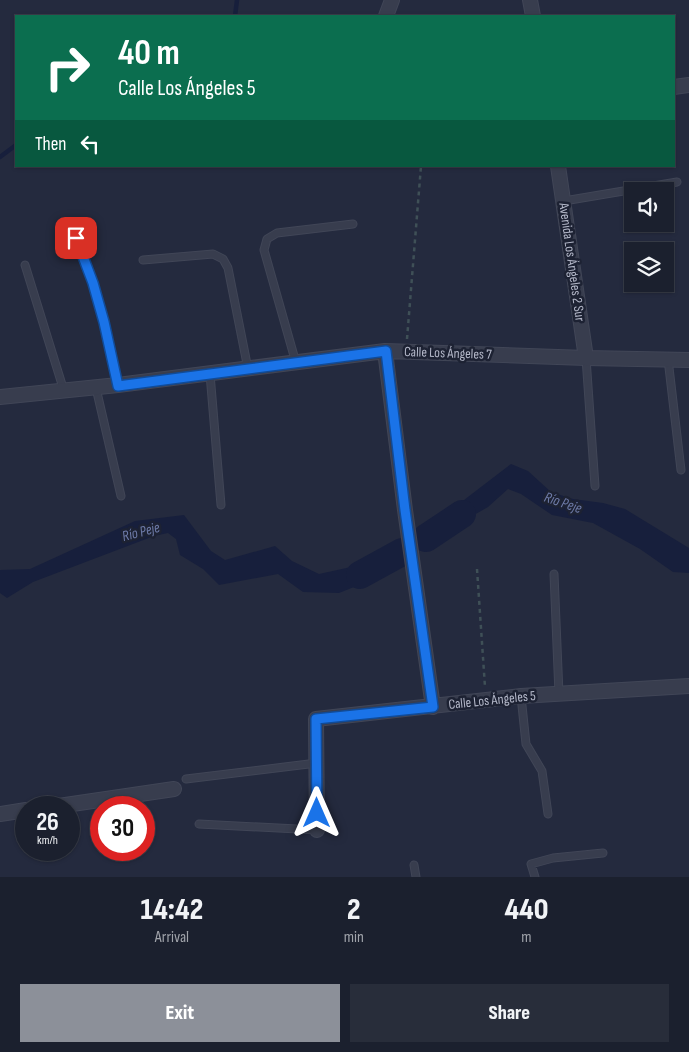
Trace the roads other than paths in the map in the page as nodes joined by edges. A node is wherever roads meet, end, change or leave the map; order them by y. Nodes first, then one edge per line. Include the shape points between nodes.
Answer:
1 (392, 0) edge
2 (530, 0) edge
3 (386, 15) edge
4 (533, 15) edge
5 (689, 85) edge
6 (675, 87) edge
7 (558, 167) edge
8 (677, 182) dead end
9 (564, 201) junction
10 (71, 223) dead end
11 (353, 224) dead end
12 (143, 260) dead end
13 (25, 265) dead end
14 (386, 351) junction
15 (586, 358) junction
16 (668, 359) junction
17 (689, 360) edge
18 (296, 362) junction
19 (248, 369) junction
20 (210, 374) junction
21 (118, 386) junction
22 (96, 388) junction
23 (64, 391) junction
24 (0, 397) edge
25 (681, 470) dead end
26 (595, 486) dead end
27 (121, 496) dead end
28 (221, 505) dead end
29 (554, 574) dead end
30 (689, 686) edge
31 (559, 694) junction
32 (521, 696) junction
33 (433, 707) junction
34 (316, 763) junction
35 (186, 779) dead end
36 (174, 789) dead end
37 (80, 803) edge
38 (15, 812) edge
39 (0, 814) edge
40 (548, 814) dead end
41 (199, 824) dead end
42 (317, 830) joint
43 (603, 854) dead end
44 (414, 865) dead end
45 (416, 877) edge
46 (536, 877) edge

1 - 3 street
2 - 4 street
5 - 6 street
7 - 9 street, Avenida Los Ángeles 2 Sur
8 - 9 lane
9 - 15 street, Avenida Los Ángeles 2 Sur
10 - 21 lane via 93,283
11 - 18 lane via 277,233 267,239 264,250
12 - 19 lane via 213,254 223,259 228,268
13 - 23 lane
14 - 15 street, Calle Los Ángeles 7
14 - 18 street, Calle Los Ángeles 7
14 - 33 street
15 - 16 street, Calle Los Ángeles 7
15 - 26 lane
16 - 17 street, Calle Los Ángeles 7
16 - 25 lane
18 - 19 street, Calle Los Ángeles 7
19 - 20 street, Calle Los Ángeles 7
20 - 21 street, Calle Los Ángeles 7
20 - 28 lane
21 - 22 street, Calle Los Ángeles 7
22 - 23 street, Calle Los Ángeles 7
22 - 27 lane
23 - 24 street, Calle Los Ángeles 7
29 - 31 lane
30 - 31 street, Calle Los Ángeles 5
31 - 32 street, Calle Los Ángeles 5
32 - 33 street, Calle Los Ángeles 5
32 - 40 lane via 526,744 542,771
33 - 34 street, Calle Los Ángeles 5 via 316,719
34 - 35 lane
34 - 42 street, Calle Los Ángeles 5
36 - 37 street
38 - 39 street
41 - 42 lane
43 - 46 lane via 553,858 531,864
44 - 45 lane

